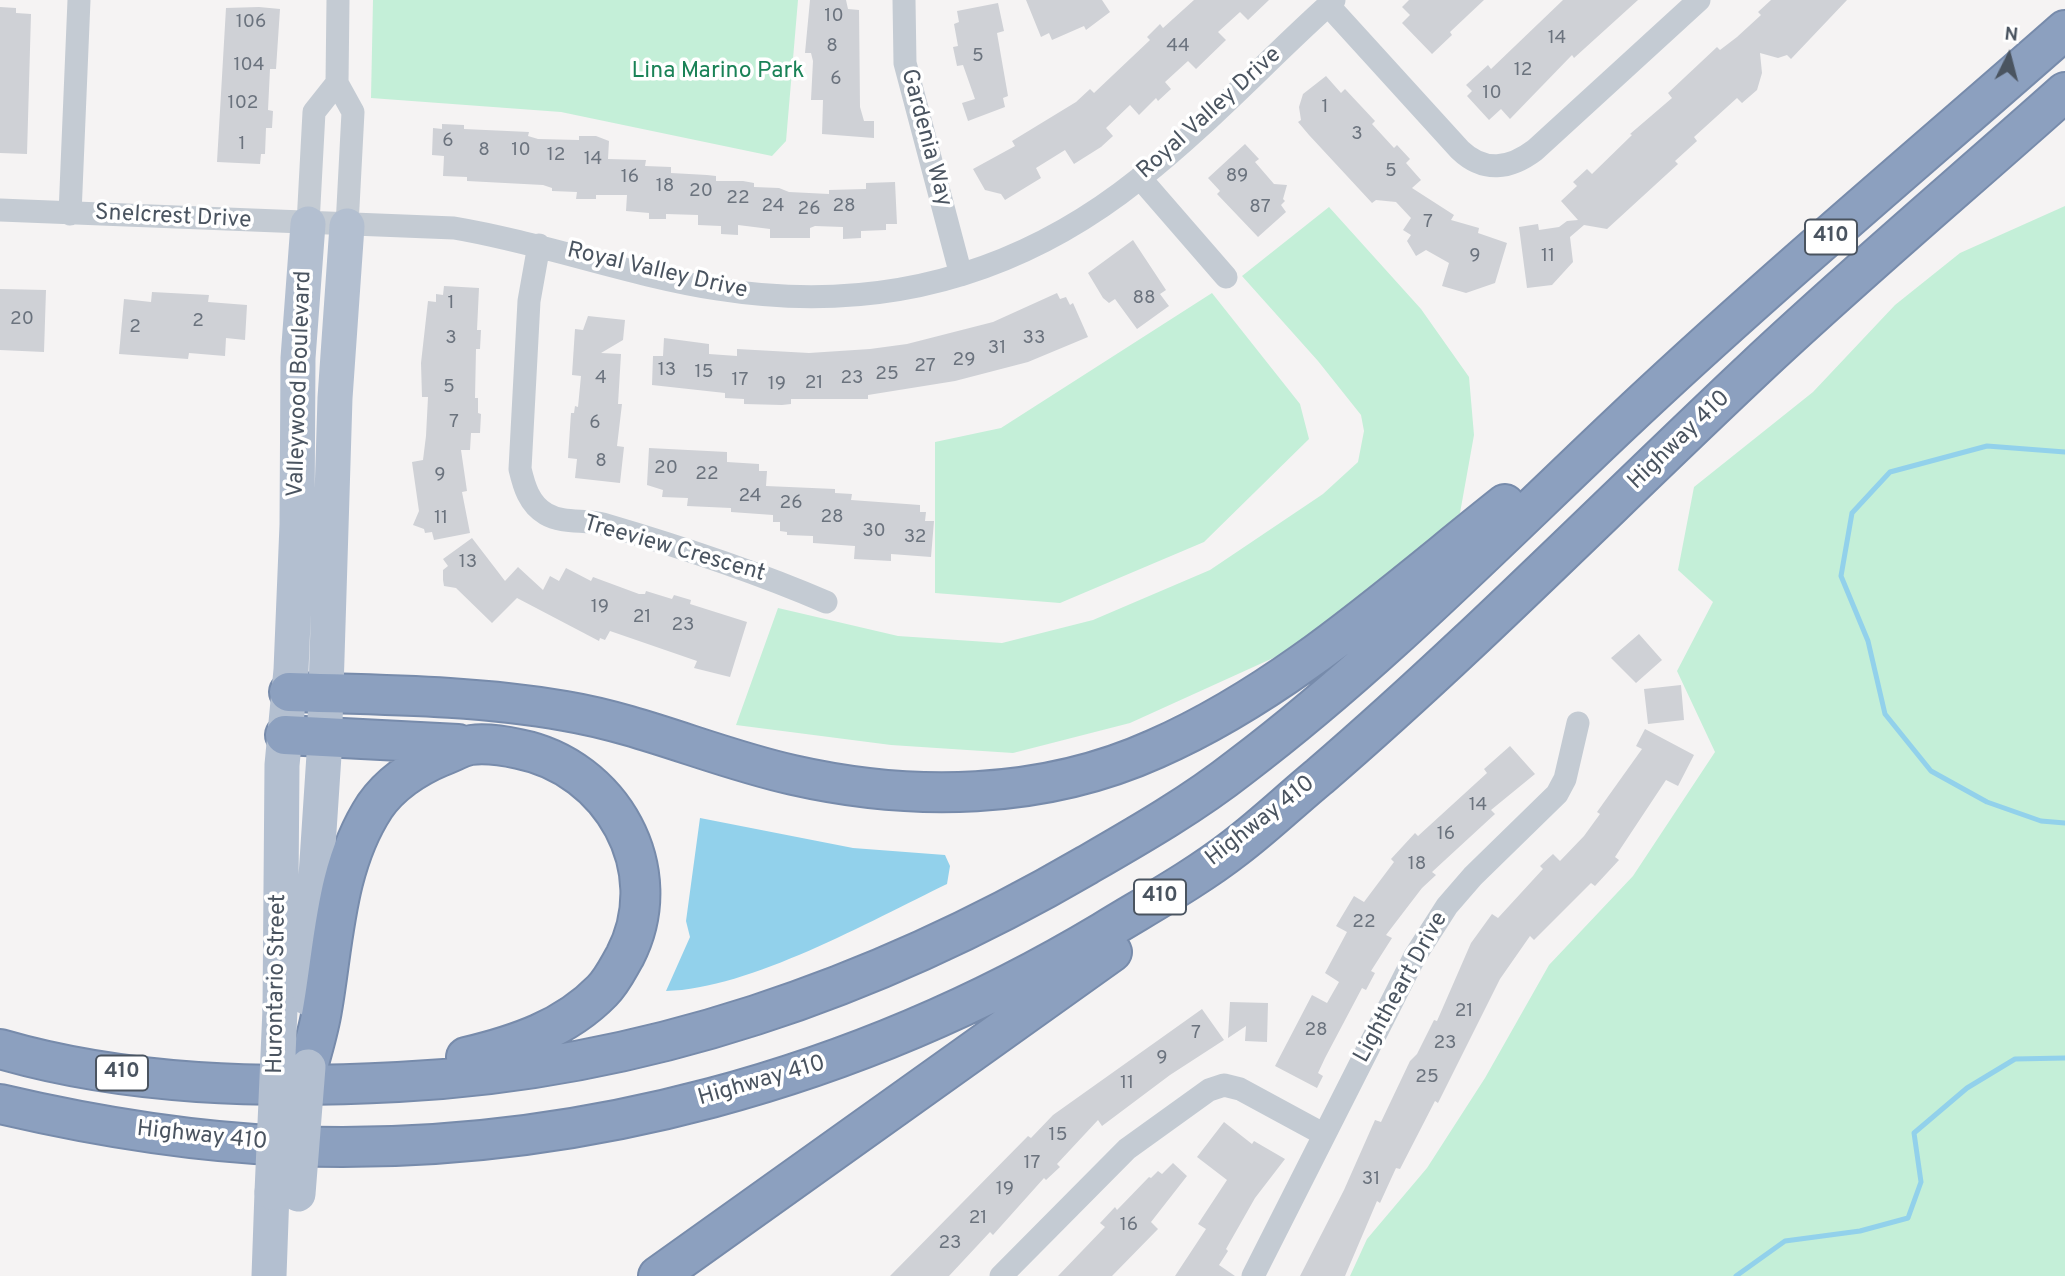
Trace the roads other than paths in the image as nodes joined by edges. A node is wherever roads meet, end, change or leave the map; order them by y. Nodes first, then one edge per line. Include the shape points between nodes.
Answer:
1 (79, 0) edge
2 (338, 0) edge
3 (904, 0) edge
4 (1699, 0) edge
5 (1331, 3) edge
6 (2065, 30) edge
7 (337, 83) junction
8 (2065, 92) edge
9 (1140, 178) junction
10 (0, 210) edge
11 (70, 214) junction
12 (307, 224) junction
13 (346, 226) junction
14 (539, 245) junction
15 (961, 275) junction
16 (1226, 277) dead end
17 (1619, 426) junction
18 (826, 602) dead end
19 (289, 692) junction
20 (327, 693) junction
21 (1578, 723) dead end
22 (285, 735) junction
23 (325, 737) junction
24 (471, 745) junction
25 (1234, 849) junction
26 (303, 1010) junction
27 (0, 1049) edge
28 (308, 1066) joint
29 (245, 1084) junction
30 (0, 1104) edge
31 (1323, 1134) junction
32 (285, 1193) junction
33 (269, 1276) edge
34 (289, 1276) edge
35 (658, 1276) edge
36 (1002, 1276) edge
37 (1253, 1276) edge

1 - 11 street
2 - 7 street, Valleywood Boulevard
3 - 15 street, Gardenia Way via 905,63
4 - 5 street via 1535,149 1505,167 1470,159 1460,150
5 - 9 street, Royal Valley Drive
6 - 17 highway, 410
7 - 12 street, Valleywood Boulevard via 314,112
7 - 13 street, Valleywood Boulevard via 354,113
8 - 25 highway, Highway 410 / 410 via 1758,365 1417,693
9 - 15 street, Royal Valley Drive via 1048,241
9 - 16 street
10 - 11 street, Snelcrest Drive
11 - 12 street, Snelcrest Drive
12 - 13 street, Snelcrest Drive
12 - 19 main road, Valleywood Boulevard via 298,358
13 - 14 street, Royal Valley Drive via 454,228
13 - 20 main road, Valleywood Boulevard via 335,398
14 - 15 street, Royal Valley Drive via 676,282 765,296 871,294
14 - 18 street, Treeview Crescent via 528,301 520,469 533,502 560,519 600,523 774,580
17 - 20 highway via 1560,460 1264,689 1153,750 1022,787 932,793 869,788 793,775 566,711 433,697
17 - 29 highway, 410 via 1368,663 1237,770 1026,901 915,955 790,1006 634,1051 447,1080
19 - 20 highway
19 - 22 main road, Hurontario Street
20 - 23 main road, Hurontario Street
21 - 31 street, Lightheart Drive via 1557,794 1447,906 1415,956
22 - 23 highway
22 - 26 main road, Hurontario Street via 279,876
23 - 24 highway
23 - 26 main road, Hurontario Street
24 - 26 highway via 420,765 376,806 351,852
24 - 29 highway via 508,747 561,762 587,780 618,815 636,855 640,882 639,916 614,977 561,1023 509,1047 383,1073
25 - 30 highway, Highway 410 / 410 via 1052,962 957,1012 823,1065 734,1093 617,1119 501,1137 290,1146 81,1123
25 - 35 highway via 1203,886
26 - 28 highway
26 - 32 main road, Hurontario Street, bridge
27 - 29 highway, 410 via 139,1076
28 - 32 main road, Hurontario Street, bridge
31 - 36 street via 1240,1090 1224,1085 1209,1090 1127,1149
31 - 37 street, Lightheart Drive
32 - 33 main road, Hurontario Street
32 - 34 main road, Hurontario Street

